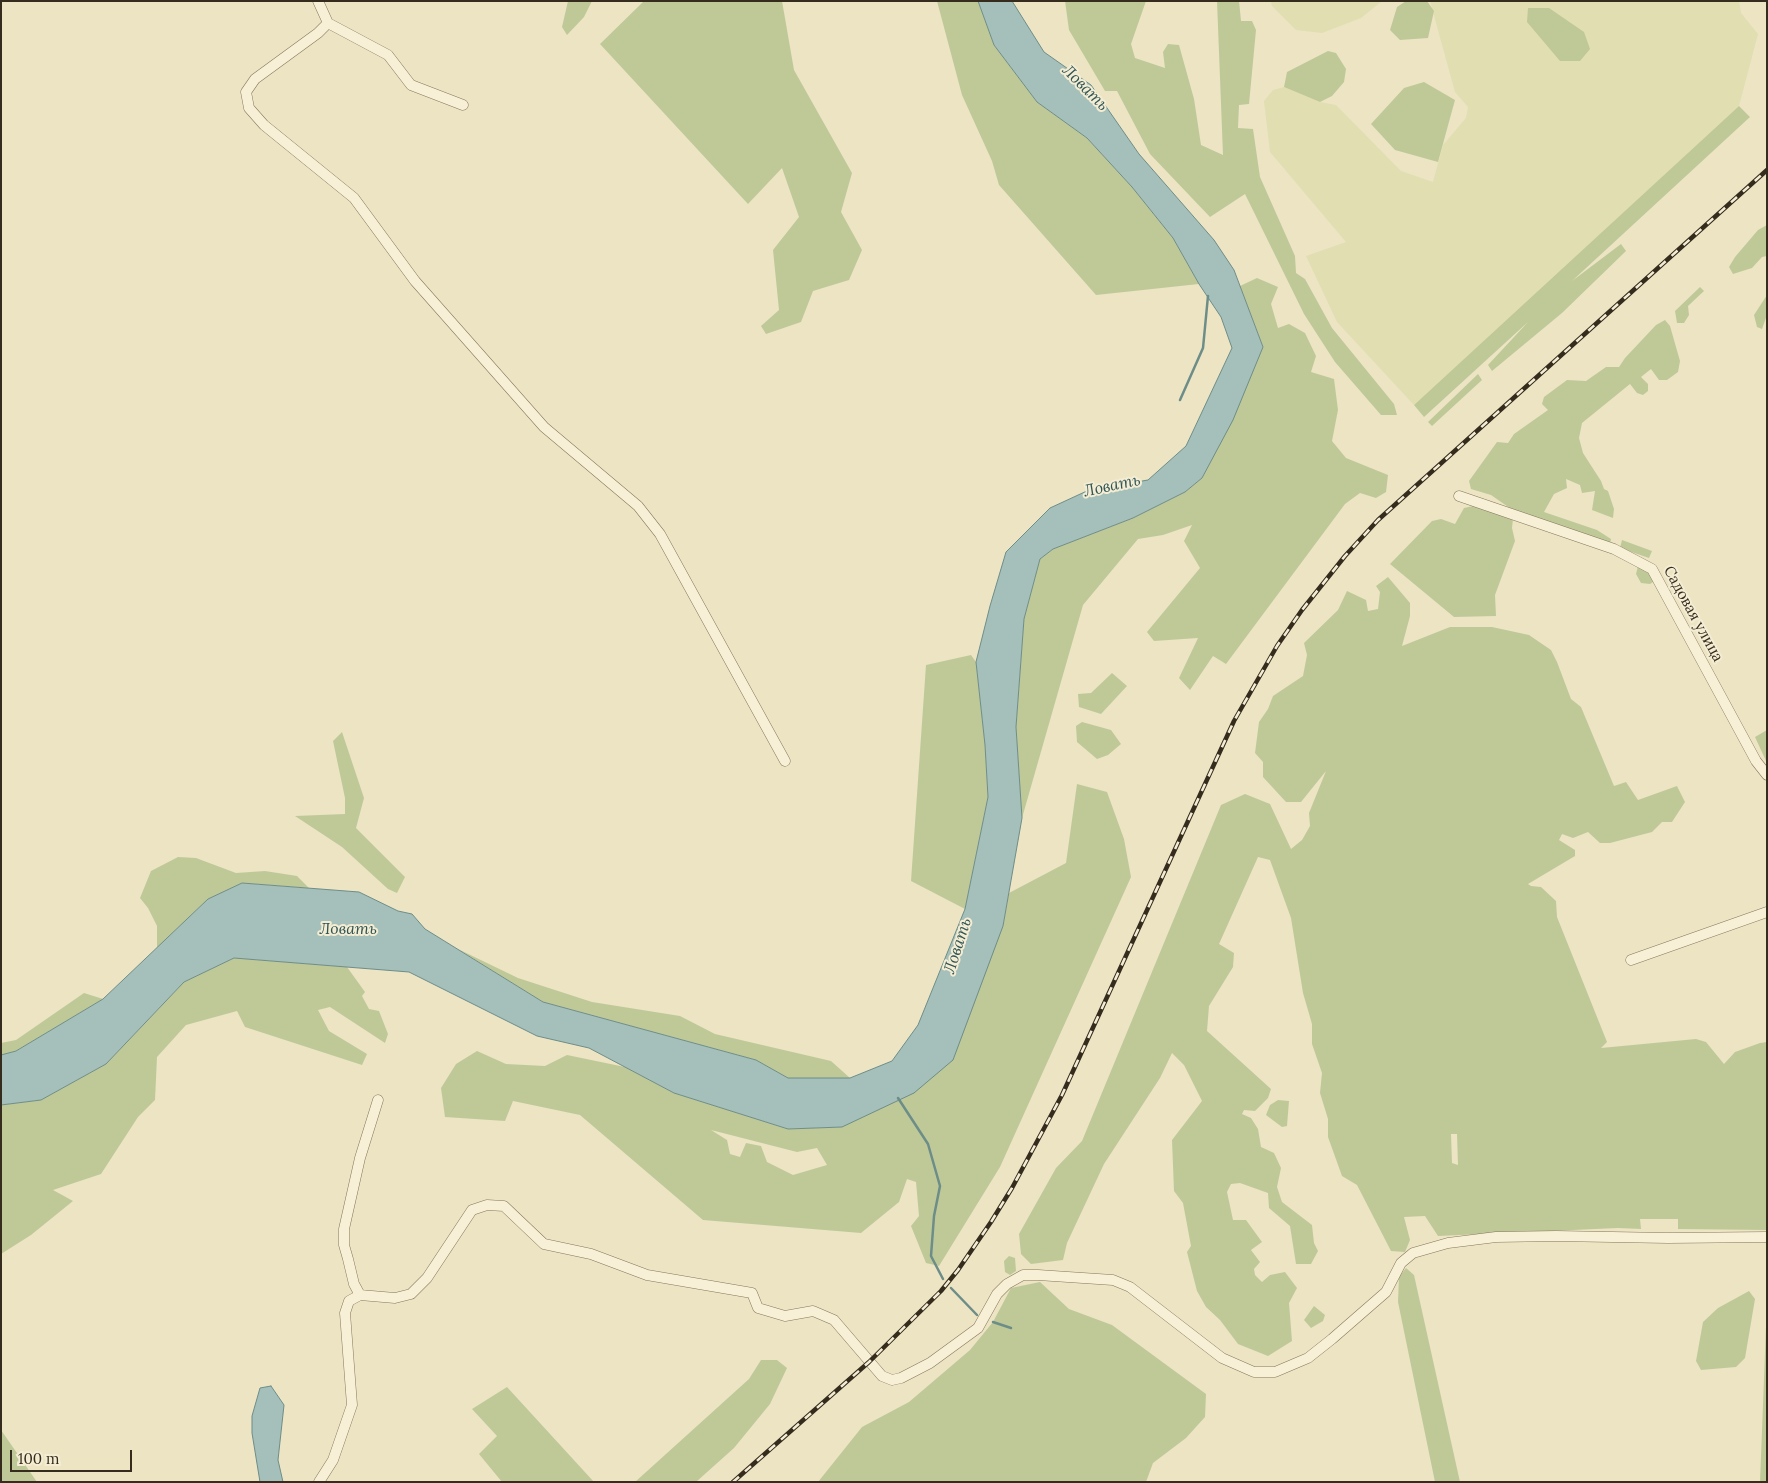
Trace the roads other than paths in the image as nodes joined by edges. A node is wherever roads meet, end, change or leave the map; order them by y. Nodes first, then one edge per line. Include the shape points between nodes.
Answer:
1 (318, 1) edge
2 (328, 23) junction
3 (463, 104) dead end
4 (1459, 496) dead end
5 (785, 761) dead end
6 (1767, 775) edge
7 (1767, 912) edge
8 (1630, 960) dead end
9 (378, 1100) dead end
10 (1767, 1237) edge
11 (360, 1296) junction
12 (319, 1482) edge

1 - 2 street
2 - 3 street via 388,54 411,84
2 - 5 street via 255,80 246,92 249,108 264,125 354,198 415,282 544,427 638,506 660,534
4 - 6 street, Садовая улица via 1614,549 1652,569 1756,761
7 - 8 street
9 - 11 street via 360,1158 344,1229 344,1245
10 - 11 street via 1548,1236 1496,1237 1448,1243 1413,1253 1402,1263 1386,1292 1332,1339 1308,1358 1275,1372 1254,1372 1222,1358 1130,1287 1114,1280 1038,1275 1023,1276 1007,1284 997,1294 978,1328 930,1363 892,1380 882,1376 834,1320 813,1311 785,1316 758,1308 752,1293 647,1275 591,1254 544,1244 504,1206 487,1205 472,1210 427,1278 411,1294 395,1298
11 - 12 street via 349,1302 344,1313 352,1405 334,1460

